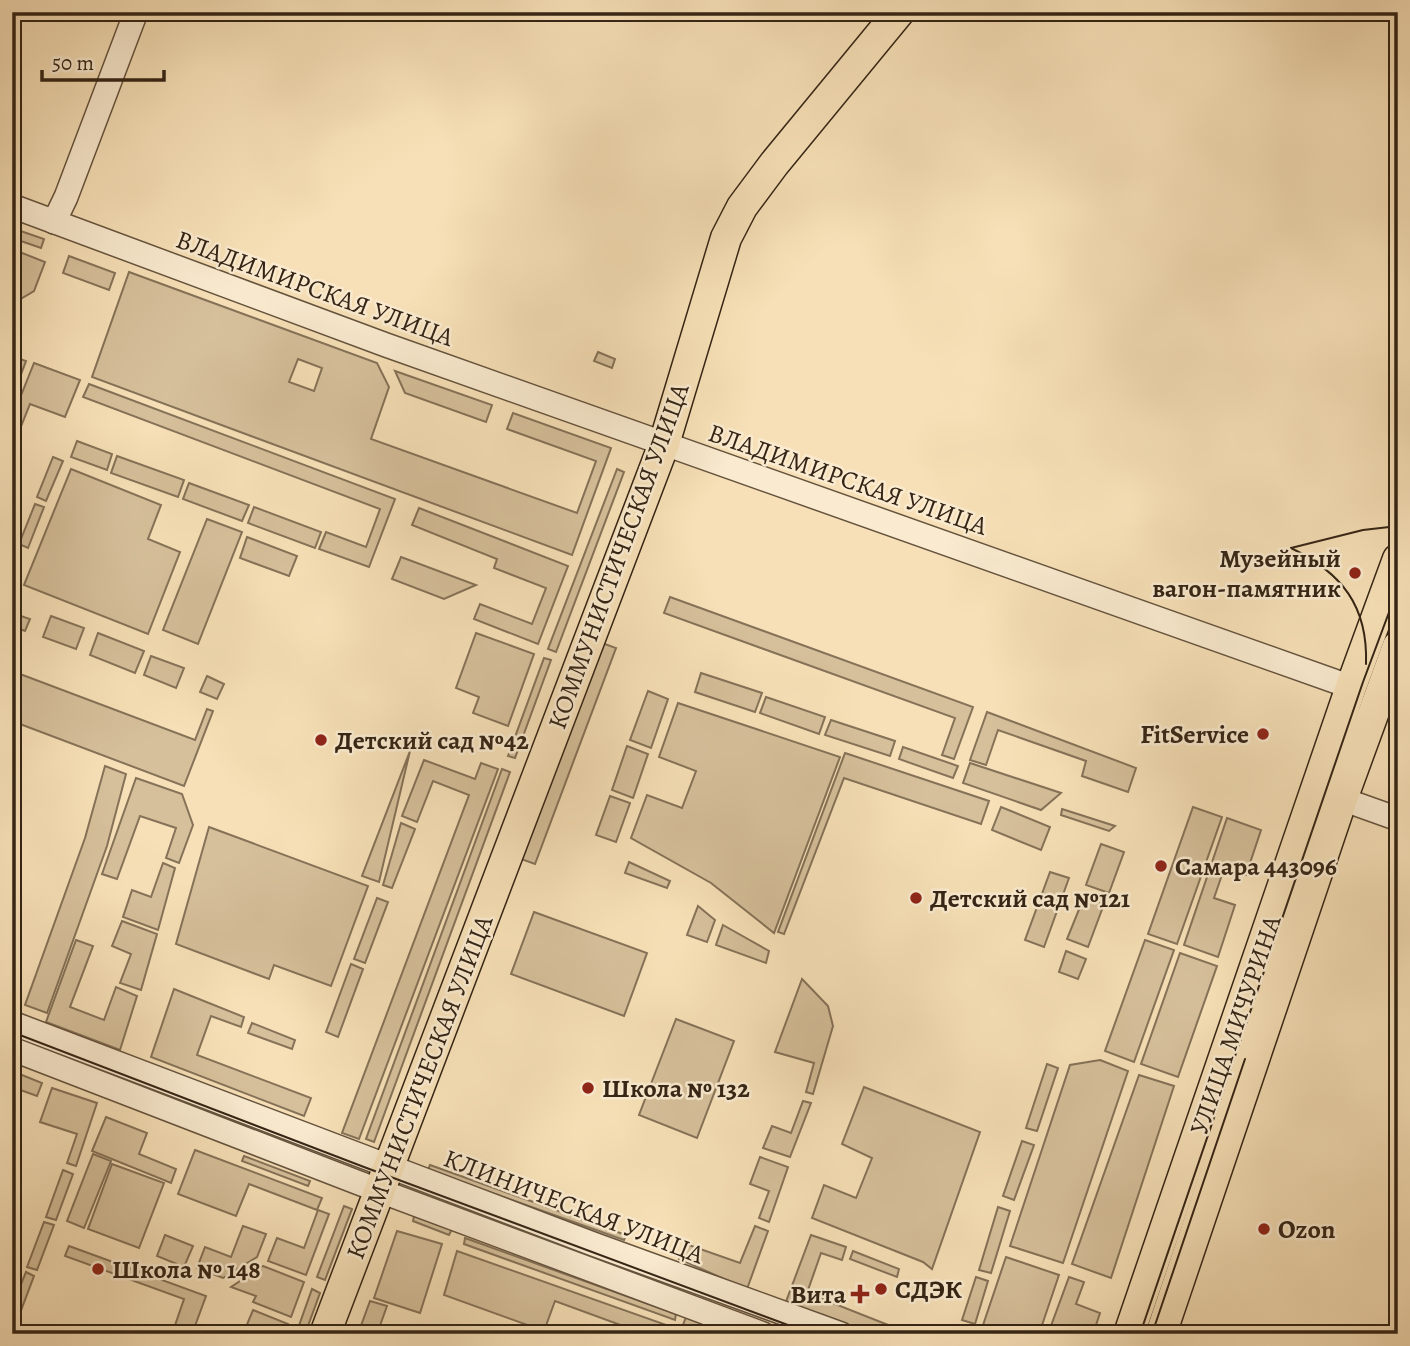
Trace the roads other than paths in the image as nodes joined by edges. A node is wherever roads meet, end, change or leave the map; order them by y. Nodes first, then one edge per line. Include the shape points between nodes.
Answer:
1 (135, 12) edge
2 (899, 12) edge
3 (12, 206) edge
4 (54, 222) junction
5 (664, 444) junction
6 (1398, 559) edge
7 (1398, 646) edge
8 (1351, 687) junction
9 (1342, 799) junction
10 (1398, 819) edge
11 (12, 1023) edge
12 (12, 1049) edge
13 (385, 1178) junction
14 (326, 1334) edge
15 (763, 1334) edge
16 (841, 1334) edge
17 (1129, 1334) edge
18 (1161, 1334) edge

1 - 4 street
2 - 5 main road, КОММУНИСТИЧЕСКАЯ УЛИЦА via 742,207 726,238
3 - 4 street, ВЛАДИМИРСКАЯ УЛИЦА
4 - 5 street, ВЛАДИМИРСКАЯ УЛИЦА
5 - 8 street, ВЛАДИМИРСКАЯ УЛИЦА
5 - 13 main road, КОММУНИСТИЧЕСКАЯ УЛИЦА
6 - 8 main road, УЛИЦА МИЧУРИНА
7 - 9 main road, УЛИЦА МИЧУРИНА
8 - 17 main road, УЛИЦА МИЧУРИНА
9 - 10 street
9 - 18 main road, УЛИЦА МИЧУРИНА
11 - 13 street, КЛИНИЧЕСКАЯ УЛИЦА
12 - 13 street, КЛИНИЧЕСКАЯ УЛИЦА
13 - 14 main road, КОММУНИСТИЧЕСКАЯ УЛИЦА
13 - 15 street, КЛИНИЧЕСКАЯ УЛИЦА
13 - 16 street, КЛИНИЧЕСКАЯ УЛИЦА via 593,1244

